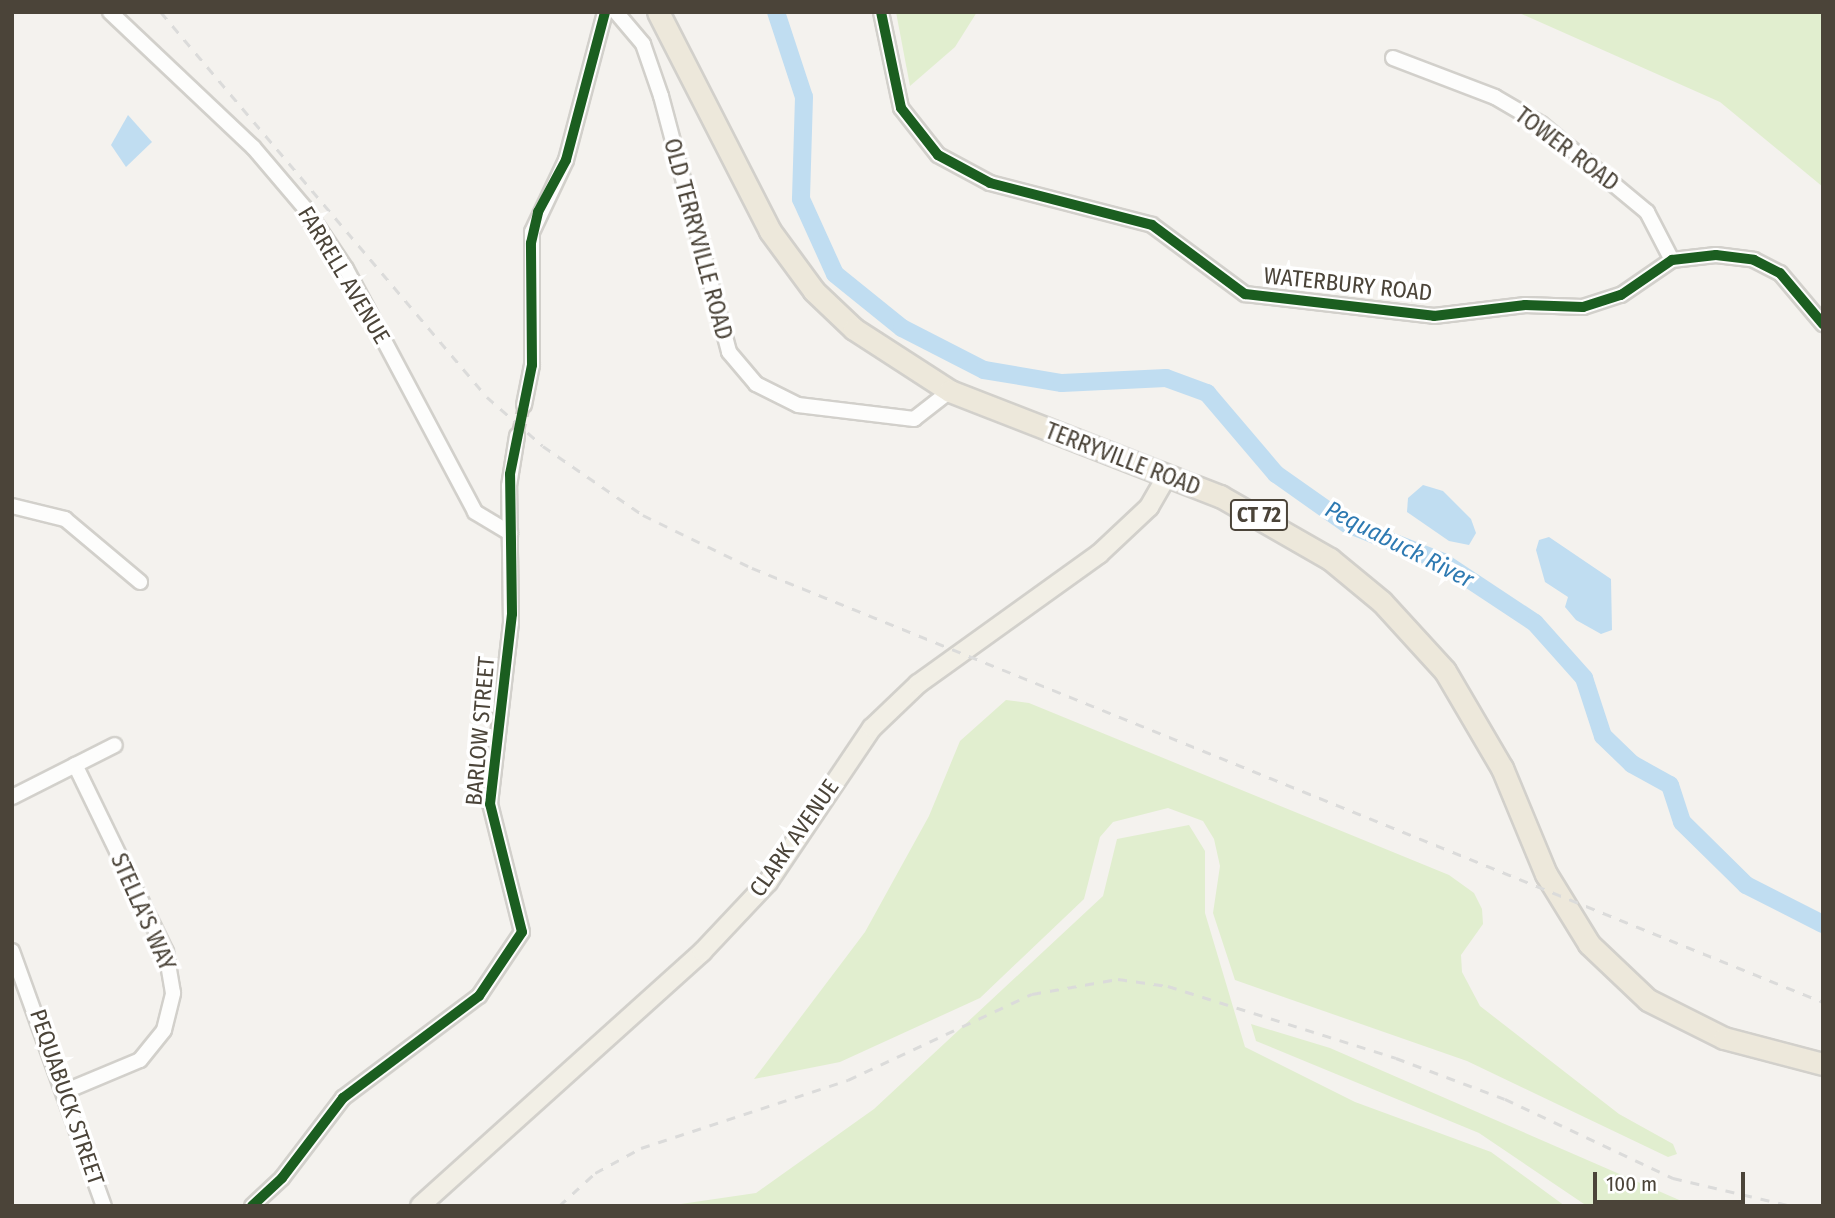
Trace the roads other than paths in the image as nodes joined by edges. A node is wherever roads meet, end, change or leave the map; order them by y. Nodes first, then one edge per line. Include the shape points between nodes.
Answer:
1 (110, 12) edge
2 (605, 12) edge
3 (616, 12) edge
4 (658, 12) edge
5 (881, 12) edge
6 (1393, 58) dead end
7 (1672, 260) junction
8 (1823, 324) edge
9 (950, 391) junction
10 (524, 405) tunnel mouth
11 (517, 436) tunnel mouth
12 (1167, 476) junction
13 (12, 506) edge
14 (510, 533) junction
15 (140, 582) dead end
16 (115, 745) dead end
17 (75, 765) junction
18 (12, 797) edge
19 (14, 958) edge
20 (1823, 1064) edge
21 (65, 1091) junction
22 (104, 1206) edge
23 (252, 1206) edge
24 (420, 1206) edge

1 - 14 street, FARRELL AVENUE via 253,147 305,208 346,270 475,512
2 - 10 street via 566,160 532,232 532,365
3 - 9 street, OLD TERRYVILLE ROAD via 643,44 729,352 756,384 798,405 914,419
4 - 9 highway, TERRYVILLE ROAD / CT 72 via 745,187 790,261 854,329
5 - 7 street, WATERBURY ROAD via 901,108 938,155 990,183 1152,225 1245,294 1434,316 1525,305 1583,307 1620,295
6 - 7 street, TOWER ROAD via 1495,97 1541,124 1647,212
7 - 8 street, WATERBURY ROAD via 1716,255 1754,260 1780,273
9 - 12 highway, TERRYVILLE ROAD / CT 72
11 - 14 street, BARLOW STREET
12 - 20 highway, TERRYVILLE ROAD / CT 72 via 1220,495 1299,538 1401,622 1445,671 1483,736 1546,874 1589,944 1648,1000 1724,1038
12 - 24 main road, CLARK AVENUE via 1149,507 1109,545 918,684 872,728 768,882
13 - 15 street via 65,519
14 - 23 street, BARLOW STREET via 511,623 490,804 522,932 479,996 343,1098 282,1178
16 - 17 street
17 - 18 street
17 - 21 street, STELLA'S WAY via 164,947 173,993 167,1022 140,1060
19 - 21 street, PEQUABUCK STREET
21 - 22 street, PEQUABUCK STREET

